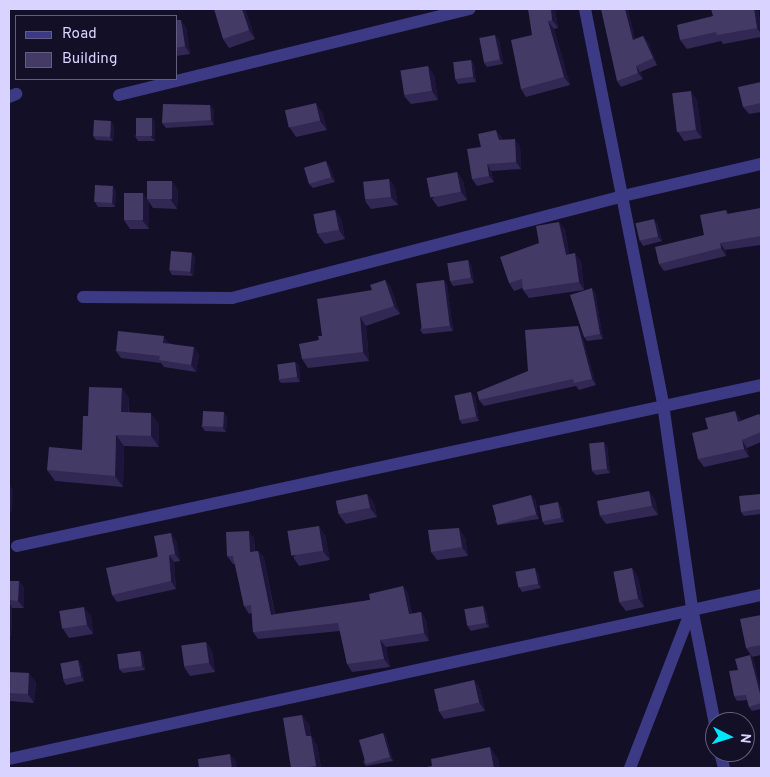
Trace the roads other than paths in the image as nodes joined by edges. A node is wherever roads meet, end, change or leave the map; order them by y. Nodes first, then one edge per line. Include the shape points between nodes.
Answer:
1 (470, 9) edge
2 (585, 9) edge
3 (119, 95) dead end
4 (761, 164) edge
5 (623, 196) junction
6 (83, 297) dead end
7 (761, 385) edge
8 (663, 404) junction
9 (17, 546) dead end
10 (761, 595) edge
11 (692, 608) junction
12 (713, 712) edge
13 (9, 759) edge
14 (630, 768) edge

1 - 3 street
2 - 5 street
4 - 5 street
5 - 6 street via 232,298
5 - 8 street
7 - 8 street
8 - 9 street
8 - 11 street
10 - 11 street
11 - 12 street
11 - 13 street
11 - 14 street

